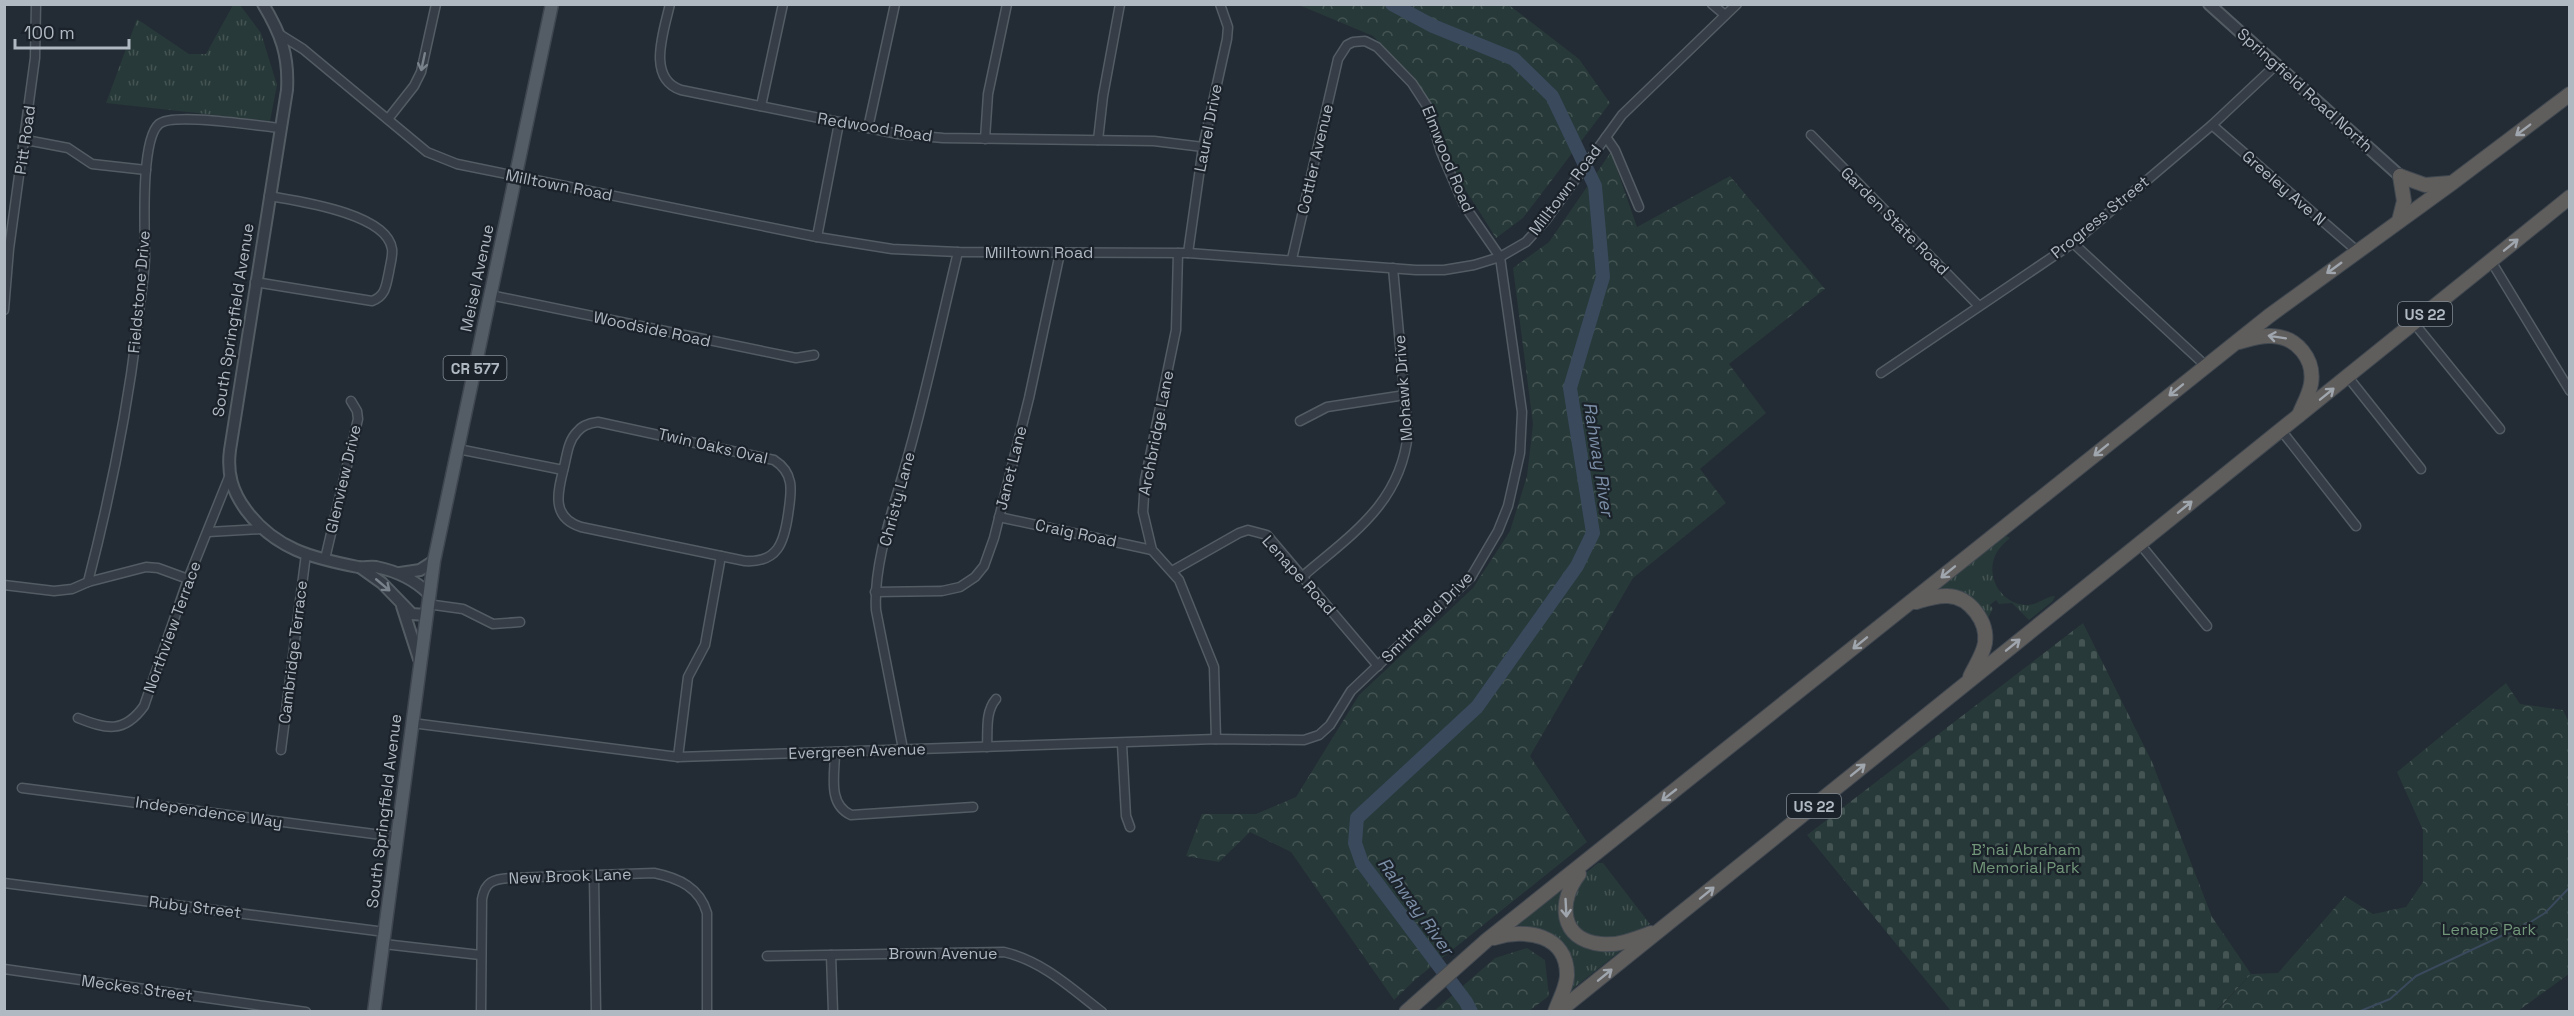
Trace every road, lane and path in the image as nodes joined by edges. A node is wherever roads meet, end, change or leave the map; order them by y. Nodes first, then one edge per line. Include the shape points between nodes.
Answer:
1 (36, 4) edge
2 (263, 4) edge
3 (436, 4) edge
4 (552, 4) edge
5 (670, 4) edge
6 (783, 4) edge
7 (895, 4) edge
8 (1007, 4) edge
9 (1120, 4) edge
10 (1220, 4) edge
11 (1712, 4) edge
12 (1737, 4) edge
13 (2209, 4) edge
14 (1725, 15) junction
15 (279, 34) junction
16 (1338, 59) joint
17 (2277, 64) junction
18 (2570, 94) edge
19 (761, 106) junction
20 (388, 119) junction
21 (839, 123) junction
22 (2212, 125) junction
23 (280, 128) junction
24 (868, 128) junction
25 (1811, 135) dead end
26 (1606, 137) junction
27 (985, 139) junction
28 (26, 140) junction
29 (1098, 140) junction
30 (1203, 147) junction
31 (146, 170) junction
32 (516, 176) junction
33 (2400, 176) junction
34 (2452, 183) junction
35 (269, 196) junction
36 (2570, 197) edge
37 (1639, 207) dead end
38 (2399, 221) junction
39 (817, 237) junction
40 (2073, 243) junction
41 (2357, 251) junction
42 (958, 252) junction
43 (1060, 253) junction
44 (1178, 253) junction
45 (1188, 253) junction
46 (1500, 256) junction
47 (1292, 259) junction
48 (2491, 261) junction
49 (1394, 268) junction
50 (255, 282) junction
51 (490, 295) junction
52 (1978, 305) junction
53 (4, 310) edge
54 (2414, 323) junction
55 (2234, 343) junction
56 (814, 356) dead end
57 (2206, 366) junction
58 (1881, 373) dead end
59 (2348, 376) junction
60 (2570, 391) edge
61 (1405, 395) junction
62 (351, 401) dead end
63 (2298, 417) junction
64 (1300, 421) dead end
65 (2500, 429) dead end
66 (2281, 430) junction
67 (458, 448) junction
68 (2421, 469) dead end
69 (563, 470) junction
70 (229, 477) junction
71 (999, 517) junction
72 (2356, 526) dead end
73 (262, 529) junction
74 (208, 532) junction
75 (2140, 543) junction
76 (1152, 550) junction
77 (306, 554) junction
78 (721, 556) junction
79 (325, 559) junction
80 (434, 561) junction
81 (361, 568) junction
82 (1172, 571) junction
83 (393, 572) junction
84 (1303, 576) junction
85 (188, 579) junction
86 (88, 582) junction
87 (4, 585) edge
88 (875, 591) junction
89 (427, 604) junction
90 (402, 606) junction
91 (1905, 606) junction
92 (520, 622) dead end
93 (2207, 626) dead end
94 (420, 663) junction
95 (1378, 666) junction
96 (1967, 682) junction
97 (996, 699) dead end
98 (78, 718) dead end
99 (412, 723) junction
100 (1216, 739) junction
101 (1305, 740) joint
102 (1122, 744) junction
103 (987, 747) junction
104 (903, 749) junction
105 (281, 750) dead end
106 (835, 752) junction
107 (678, 757) junction
108 (22, 788) dead end
109 (973, 807) dead end
110 (1130, 827) dead end
111 (397, 837) junction
112 (1591, 858) junction
113 (594, 876) junction
114 (4, 883) edge
115 (1661, 930) junction
116 (385, 938) junction
117 (1487, 940) junction
118 (480, 955) junction
119 (831, 955) junction
120 (766, 956) dead end
121 (4, 969) edge
122 (306, 1011) edge
123 (374, 1011) edge
124 (481, 1011) edge
125 (596, 1011) edge
126 (707, 1011) edge
127 (833, 1011) edge
128 (1102, 1011) edge
129 (1406, 1011) edge
130 (1557, 1011) edge

1 - 28 street, Pitt Road
2 - 15 street, South Springfield Avenue
3 -> 20 street via 421,72
4 - 32 main road, Meisel Avenue / CR 577
5 - 19 street, Redwood Road via 659,60 673,88
6 - 19 street
7 - 24 street
8 - 27 street via 988,94
9 - 29 street via 1102,96
10 - 30 street, Laurel Drive via 1227,21 1227,39
11 - 14 street
12 - 14 street, Milltown Road
13 - 17 street, Springfield Road North
14 - 26 street, Milltown Road via 1622,116
15 - 20 street, Milltown Road
15 - 23 street, South Springfield Avenue via 288,64 288,90
16 - 46 street, Elmwood Road via 1347,45 1365,41 1377,47 1412,83 1427,106 1464,205
16 - 47 street, Cottler Avenue
17 - 22 street, Progress Street
17 - 33 street, Springfield Road North
18 -> 34 highway
19 - 21 street, Redwood Road
20 - 32 street, Milltown Road via 427,152 457,164
21 - 24 street, Redwood Road
21 - 39 street
22 - 40 street, Progress Street
22 - 41 street, Greeley Ave N
23 - 31 street, Fieldstone Drive via 166,120 154,130
23 - 35 street, South Springfield Avenue
24 - 27 street, Redwood Road via 898,134
25 - 52 street, Garden State Road
26 - 37 street via 1616,150
26 - 46 street, Milltown Road via 1546,220 1526,242
27 - 29 street, Redwood Road
28 - 31 street via 68,148 92,164
28 - 53 street, Pitt Road
29 - 30 street, Redwood Road
30 - 45 street, Laurel Drive
31 - 86 street, Fieldstone Drive via 144,262 129,397 112,490
32 - 39 street, Milltown Road
32 - 51 main road, Meisel Avenue / CR 577
33 - 34 highway via 2425,185
33 - 38 highway via 2404,201
34 - 38 highway
35 - 50 street, South Springfield Avenue
35 - 50 street via 360,218 386,238 392,256 385,291 372,301
48 -> 36 highway, US 22
38 - 41 highway
39 - 42 street, Milltown Road via 892,249
40 - 52 street, Progress Street
40 - 57 street
41 -> 55 highway
42 - 43 street, Milltown Road
42 - 88 street, Christy Lane
43 - 44 street, Milltown Road
43 - 71 street, Janet Lane
44 - 45 street, Milltown Road
44 - 76 street, Archbridge Lane via 1176,330 1143,490 1144,522
45 - 47 street, Milltown Road
46 - 49 street, Milltown Road via 1444,270
46 - 95 street, Smithfield Drive via 1522,412 1520,453 1508,506 1486,555 1470,577
47 - 49 street, Milltown Road
48 - 54 highway, US 22
48 - 60 street
49 - 61 street, Mohawk Drive
50 - 70 street, South Springfield Avenue
51 - 56 street, Woodside Road via 796,358
51 - 67 main road, Meisel Avenue / CR 577
52 - 58 street, Progress Street
54 - 59 highway, US 22
54 - 65 street
55 - 57 highway
63 -> 55 highway via 2311,376 2308,360 2300,348 2277,336
57 -> 91 highway via 2005,521
63 -> 59 highway, US 22
59 - 68 street
61 - 64 street via 1327,407
61 - 84 street, Mohawk Drive via 1407,447 1394,486 1371,517
62 - 79 street, Glenview Drive via 358,419
63 - 66 highway, US 22
66 - 72 street
75 -> 66 highway, US 22
67 - 69 street
67 - 80 main road, Meisel Avenue / CR 577
69 - 78 street, Twin Oaks Oval via 557,501 561,513 574,525
69 - 78 street, Twin Oaks Oval via 575,433 598,422 774,460 785,468 792,487 782,543 773,554 760,560
70 - 73 street via 237,496
70 - 74 street, Northview Terrace
71 - 76 street, Craig Road
71 - 88 street, Janet Lane via 984,566 960,587 942,591
73 - 74 street
73 - 77 street via 285,547
74 - 85 street, Northview Terrace
75 - 93 street
96 -> 75 highway, US 22
76 - 82 street, Archbridge Lane
77 - 79 street
77 - 105 street, Cambridge Terrace
78 - 107 street via 705,645 688,677
79 - 81 street
80 - 83 street via 409,573
80 - 89 main road, Meisel Avenue / CR 577
81 - 83 street
81 -> 90 street
82 - 84 street, Lenape Road via 1248,530 1267,535
82 - 100 street, Archbridge Lane via 1214,667
83 - 89 street via 418,583
84 - 95 street, Lenape Road
85 - 86 street via 146,567
85 - 98 street, Northview Terrace via 139,714 112,728
86 - 87 street via 54,591
88 - 104 street, Christy Lane
89 - 90 street via 412,614
89 - 92 street via 463,609 493,624
89 - 94 main road, South Springfield Avenue / CR 577
90 - 94 street
91 - 96 highway via 1948,596 1964,601 1976,611 1984,626 1985,640
91 -> 112 highway
94 - 99 main road, South Springfield Avenue / CR 577
95 - 101 street, Smithfield Drive via 1351,691 1325,731
115 -> 96 highway, US 22
97 - 103 street via 988,715
99 - 107 street, Evergreen Avenue
99 - 111 main road, South Springfield Avenue / CR 577
100 - 101 street, Evergreen Avenue
100 - 102 street, Evergreen Avenue
102 - 103 street, Evergreen Avenue
102 - 110 street via 1125,809
103 - 104 street, Evergreen Avenue
104 - 106 street, Evergreen Avenue
106 - 107 street, Evergreen Avenue
106 - 109 street via 836,801 851,815
108 - 111 street, Independence Way
111 - 116 main road, South Springfield Avenue / CR 577
112 -> 115 highway via 1573,881 1565,900 1567,920 1577,933 1594,943 1606,944
112 - 117 highway
113 - 118 street, New Brook Lane via 491,881 482,899
113 - 125 street
113 - 126 street, New Brook Lane via 654,873 686,884 700,896 707,914
114 - 116 street, Ruby Street
130 -> 115 highway, US 22
116 - 118 street
116 - 123 main road, South Springfield Avenue / CR 577
117 - 129 highway
117 - 130 highway via 1529,933 1544,937 1555,946 1567,972
118 - 124 street
119 - 120 street, Brown Avenue
119 - 127 street
119 - 128 street, Brown Avenue via 1004,952 1043,968
121 - 122 street, Meckes Street

